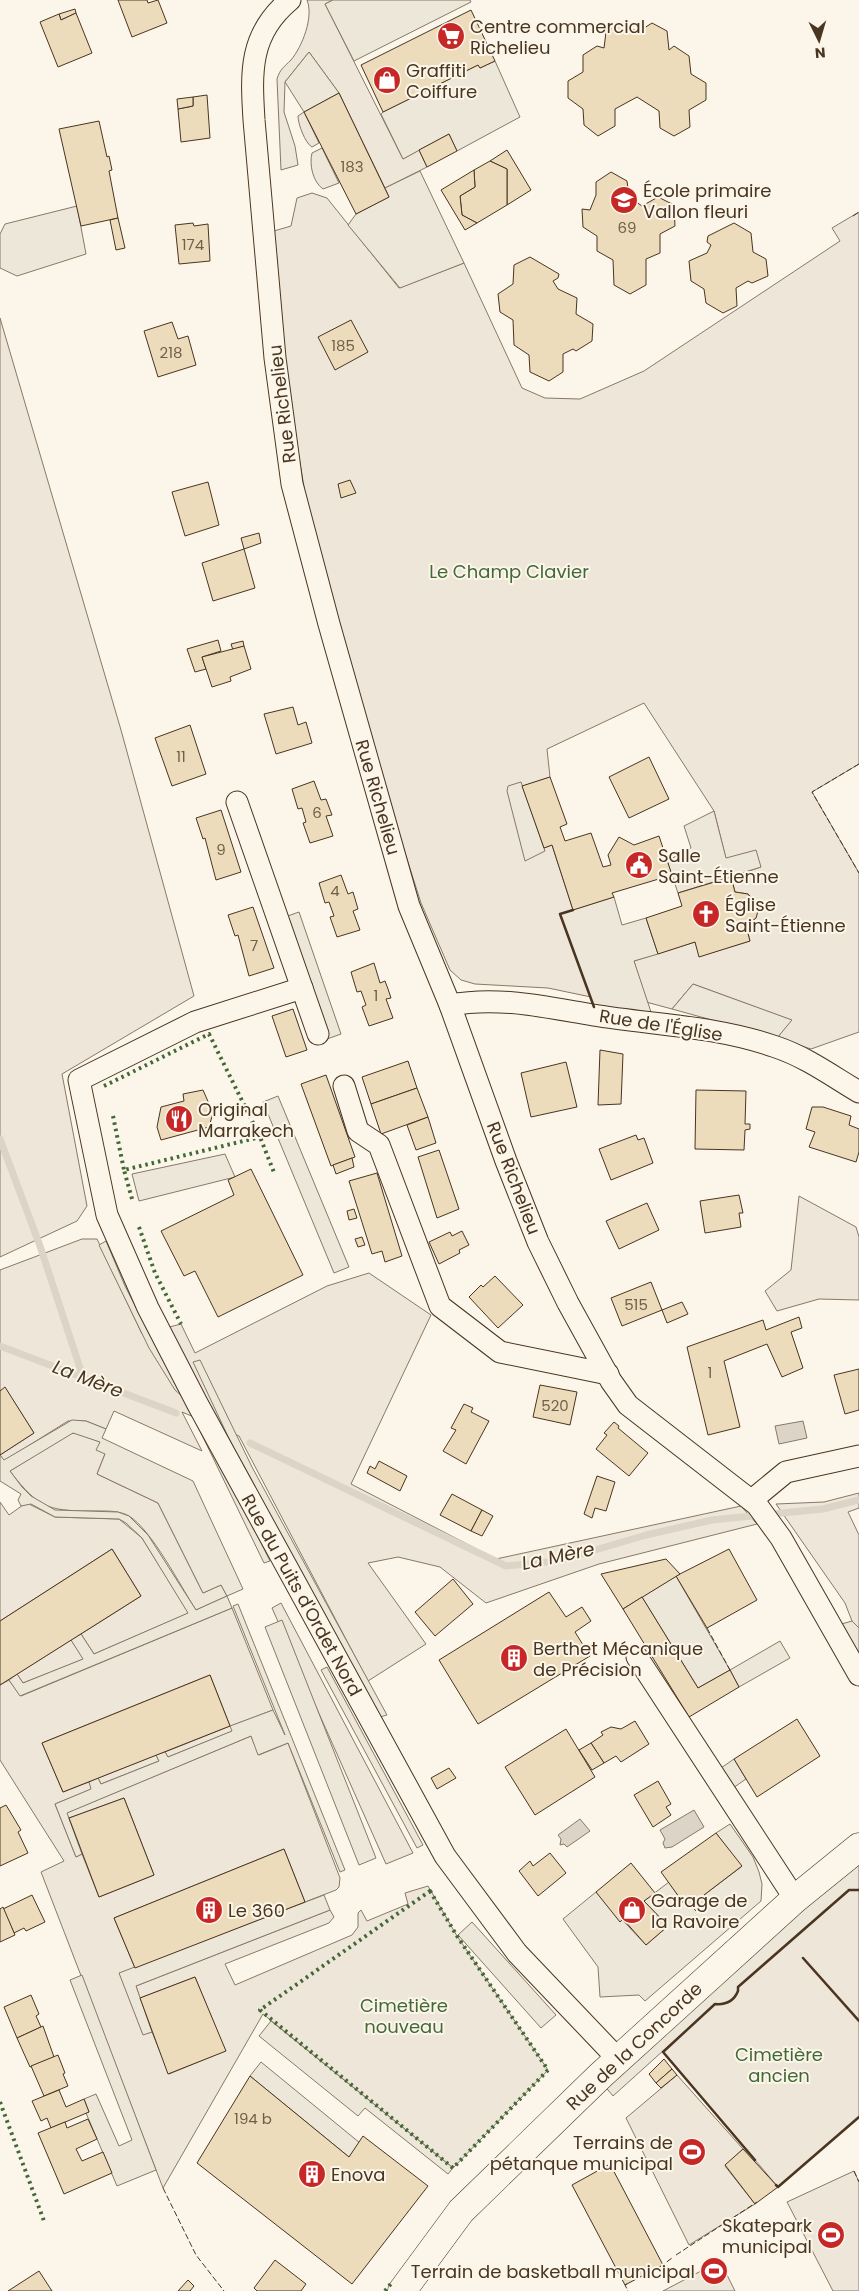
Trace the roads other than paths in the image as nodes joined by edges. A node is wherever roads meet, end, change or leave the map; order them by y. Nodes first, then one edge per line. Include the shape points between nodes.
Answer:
1 (290, 0) edge
2 (238, 802) dead end
3 (302, 988) junction
4 (450, 1005) junction
5 (318, 1034) dead end
6 (344, 1086) dead end
7 (859, 1092) edge
8 (608, 1374) junction
9 (859, 1456) edge
10 (755, 1503) junction
11 (636, 1657) dead end
12 (859, 1675) edge
13 (859, 1847) edge
14 (795, 1899) junction
15 (618, 2059) junction
16 (402, 2291) edge

1 - 4 street, Rue Richelieu via 264,27 255,51 252,78 276,358 292,484 409,906
2 - 3 street
3 - 5 street
3 - 15 street, Rue du Puits d'Ordet Nord via 195,1022 79,1080 107,1215 148,1308 197,1403 445,1856 517,1953
4 - 7 street, Rue de l'Église via 481,1000 554,1006 592,1015 705,1029 775,1046 801,1056
4 - 8 street, Rue Richelieu via 538,1242
6 - 8 street via 358,1131 379,1145 440,1306 500,1352
8 - 10 street, Rue Richelieu via 628,1405
9 - 10 street via 786,1472
10 - 12 street, Rue Richelieu via 781,1538
11 - 14 street
13 - 14 street, Rue de la Concorde
14 - 15 street, Rue de la Concorde
15 - 16 street, Rue de la Concorde via 462,2211

